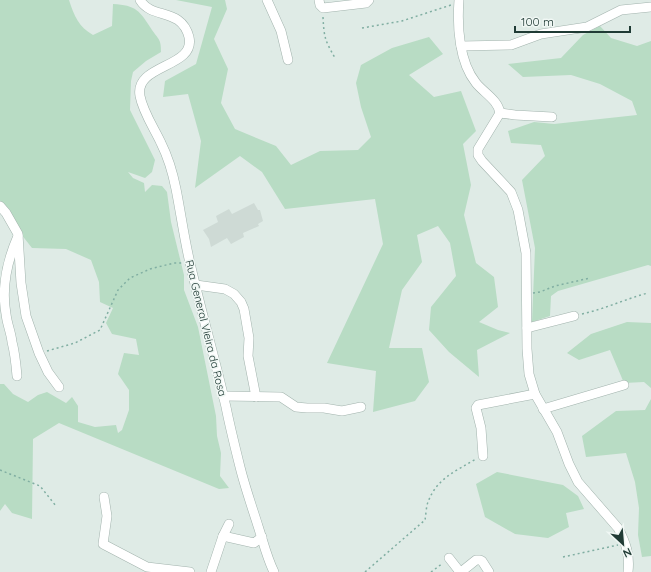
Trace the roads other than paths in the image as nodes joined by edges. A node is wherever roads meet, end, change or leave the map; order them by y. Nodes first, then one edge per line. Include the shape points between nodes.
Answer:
1 (140, 0) edge
2 (268, 0) edge
3 (369, 0) edge
4 (459, 2) edge
5 (321, 4) edge
6 (651, 7) edge
7 (461, 46) junction
8 (288, 60) dead end
9 (500, 113) junction
10 (552, 117) dead end
11 (0, 206) edge
12 (18, 234) junction
13 (196, 285) junction
14 (574, 316) road end
15 (527, 328) junction
16 (17, 376) dead end
17 (624, 385) dead end
18 (59, 387) dead end
19 (535, 394) junction
20 (223, 396) junction
21 (256, 397) junction
22 (362, 407) dead end
23 (543, 409) junction
24 (483, 456) road end
25 (104, 497) dead end
26 (229, 524) dead end
27 (223, 536) junction
28 (262, 537) junction
29 (449, 558) road end
30 (190, 572) edge
31 (210, 572) edge
32 (274, 572) edge
33 (461, 572) edge
34 (489, 572) edge
35 (628, 572) edge

1 - 13 street, Rua General Vieira da Rosa via 150,10 172,16 179,21 186,28 190,44 182,56 144,79 140,85 139,95 172,173
2 - 8 street via 281,31
3 - 5 street via 366,3
4 - 7 street
6 - 7 street via 621,10 587,27 541,34 511,45
7 - 9 street via 470,74 497,103
9 - 10 street
9 - 15 street via 479,145 478,155 511,192 518,210 526,253
11 - 12 street
12 - 16 street via 9,255 4,296
12 - 18 street via 26,316 39,353
13 - 20 street, Rua General Vieira da Rosa
13 - 21 street via 225,289 241,302 248,331 248,356
14 - 15 street
15 - 19 street via 527,364
17 - 23 street
19 - 23 street
19 - 24 street via 478,405 476,408 481,428
20 - 21 street
20 - 28 street, Rua General Vieira da Rosa via 240,469
21 - 22 street via 281,397 296,407 342,411
23 - 35 street via 557,432 578,482 618,528 626,544
25 - 30 street via 107,516 103,544 147,567
26 - 27 street
27 - 28 street via 254,543
27 - 31 street
28 - 32 street, Rua General Vieira da Rosa
29 - 33 street
33 - 34 street via 476,560 480,560

